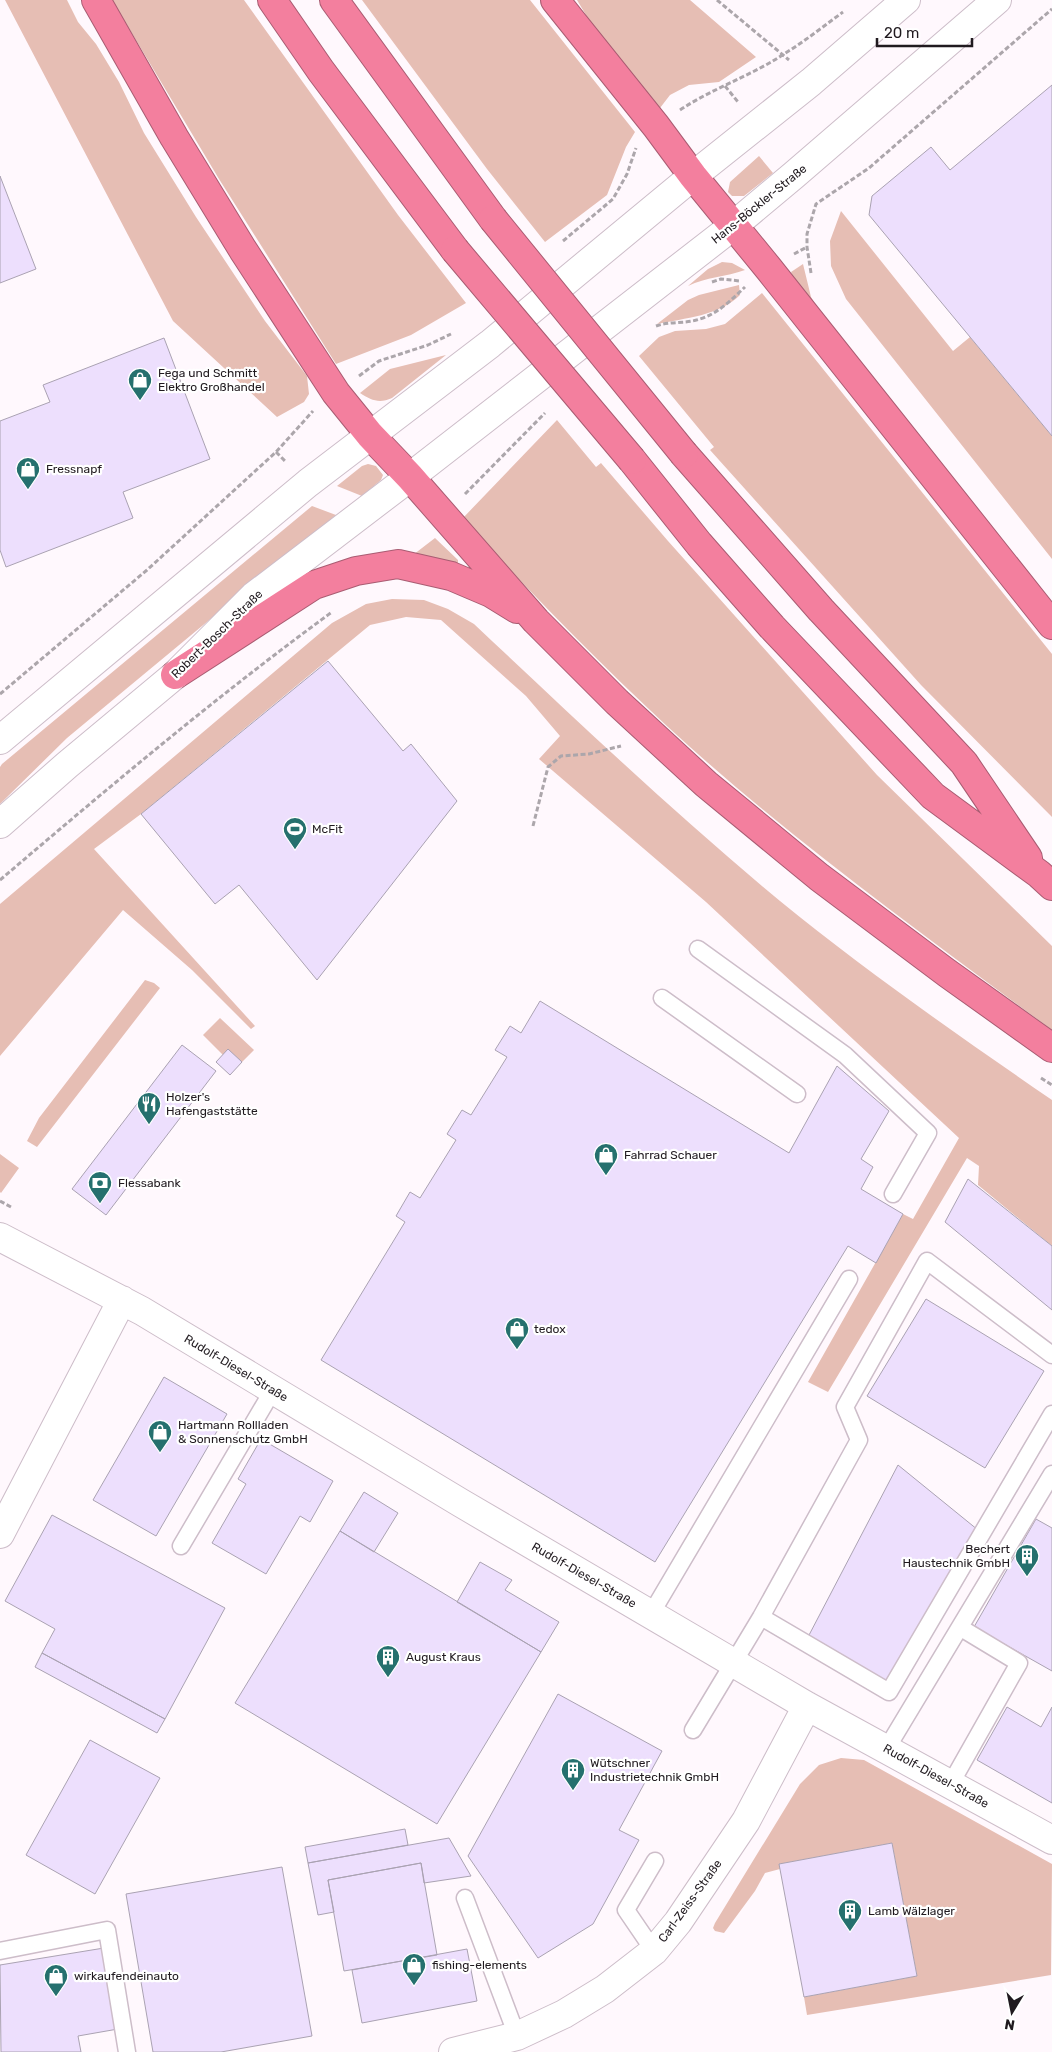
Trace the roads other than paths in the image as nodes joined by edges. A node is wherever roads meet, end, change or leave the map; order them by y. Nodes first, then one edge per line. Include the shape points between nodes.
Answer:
1 (96, 0) edge
2 (272, 0) edge
3 (334, 0) edge
4 (555, 0) edge
5 (906, 0) edge
6 (997, 0) edge
7 (693, 176) junction
8 (733, 226) junction
9 (512, 396) joint
10 (370, 435) junction
11 (410, 477) junction
12 (536, 621) junction
13 (1052, 625) edge
14 (174, 675) junction
15 (0, 740) edge
16 (0, 824) edge
17 (1046, 880) edge
18 (698, 949) dead end
19 (662, 998) dead end
20 (1052, 1048) edge
21 (798, 1094) dead end
22 (893, 1194) dead end
23 (0, 1237) edge
24 (849, 1279) dead end
25 (122, 1300) junction
26 (1052, 1354) edge
27 (273, 1390) junction
28 (1052, 1414) edge
29 (1052, 1474) edge
30 (0, 1534) edge
31 (181, 1546) dead end
32 (651, 1614) junction
33 (761, 1617) junction
34 (961, 1628) junction
35 (734, 1663) junction
36 (807, 1706) junction
37 (693, 1730) dead end
38 (887, 1748) junction
39 (950, 1785) junction
40 (1052, 1840) edge
41 (655, 1861) dead end
42 (465, 1898) dead end
43 (0, 1951) edge
44 (654, 1951) junction
45 (517, 2036) junction
46 (127, 2052) edge
47 (453, 2052) edge

1 - 10 highway via 243,250 336,393
2 - 17 highway, bridge via 321,71 456,250 699,544 772,627 933,796
3 - 17 highway, bridge via 493,219 684,454 821,610 964,763
4 - 7 highway
5 - 7 street via 811,82
6 - 8 street, Hans-Böckler-Straße
7 - 8 highway
7 - 10 street via 490,344
8 - 9 street, Hans-Böckler-Straße
8 - 13 highway
9 - 11 street, Robert-Bosch-Straße
10 - 11 highway
10 - 15 street
11 - 12 highway
11 - 14 street, Robert-Bosch-Straße via 254,596
12 - 14 highway via 492,594 451,576 398,564 356,571 314,584
12 - 20 highway via 706,784 819,877
14 - 16 street, Robert-Bosch-Straße
18 - 22 lane via 845,1055 928,1133
19 - 21 lane
23 - 25 street, Rudolf-Diesel-Straße
24 - 32 lane
25 - 27 street, Rudolf-Diesel-Straße
25 - 30 street
26 - 33 lane via 927,1261 845,1407 859,1440
27 - 31 lane
27 - 32 street, Rudolf-Diesel-Straße
28 - 33 lane via 889,1692
29 - 34 lane
32 - 35 street, Rudolf-Diesel-Straße
33 - 35 lane
34 - 38 lane
34 - 39 lane via 1019,1664
35 - 36 street, Rudolf-Diesel-Straße
35 - 37 lane
36 - 38 street, Rudolf-Diesel-Straße
36 - 44 street, Carl-Zeiss-Straße via 746,1821 678,1922
38 - 39 street, Rudolf-Diesel-Straße
39 - 40 street, Rudolf-Diesel-Straße
41 - 44 lane via 626,1910
42 - 45 lane
43 - 46 lane via 107,1930
44 - 45 street, Carl-Zeiss-Straße via 605,1989 564,2014
45 - 47 street, Carl-Zeiss-Straße

